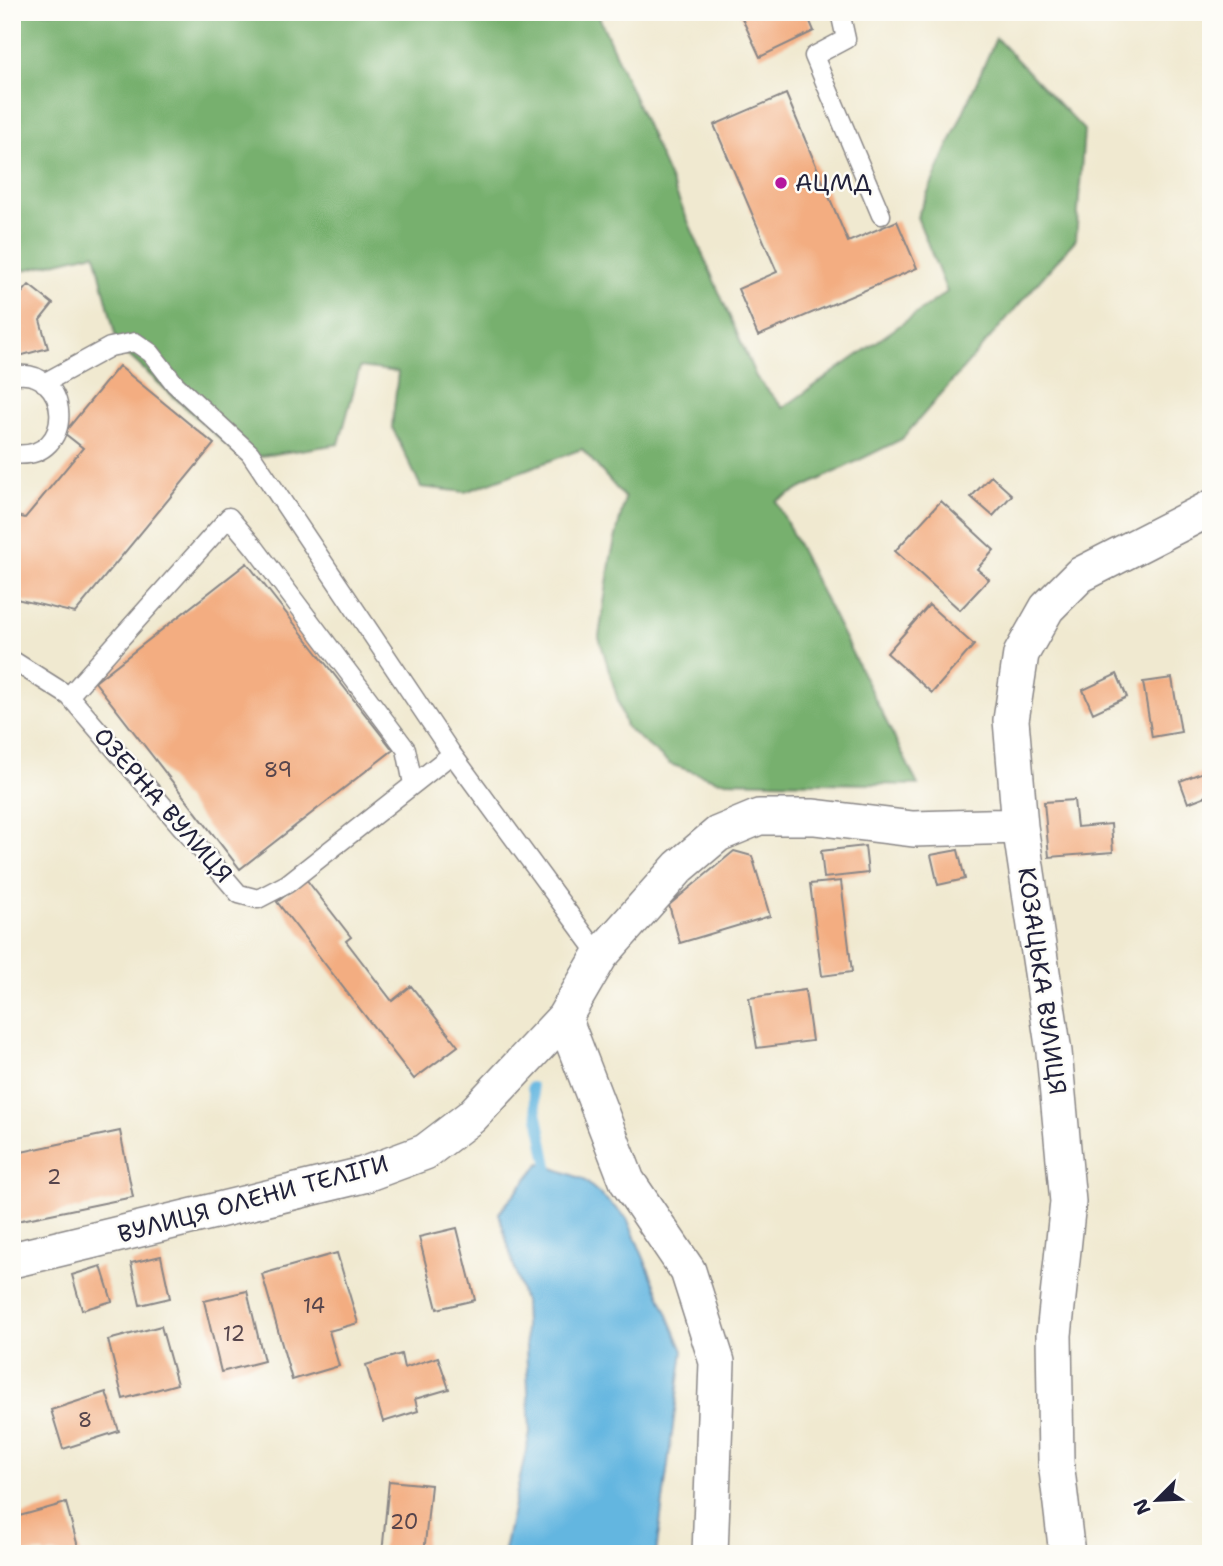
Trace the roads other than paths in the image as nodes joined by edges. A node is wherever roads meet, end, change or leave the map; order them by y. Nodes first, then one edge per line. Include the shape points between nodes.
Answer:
1 (840, 12) edge
2 (881, 215) dead end
3 (12, 376) edge
4 (44, 383) junction
5 (12, 454) edge
6 (1211, 508) edge
7 (12, 660) edge
8 (69, 696) junction
9 (452, 754) junction
10 (413, 784) junction
11 (1020, 826) junction
12 (600, 956) junction
13 (564, 1018) junction
14 (12, 1260) edge
15 (710, 1554) edge
16 (1068, 1554) edge

1 - 2 lane via 846,39 814,56
3 - 4 lane
4 - 5 lane via 59,404 57,431 40,450
4 - 9 lane via 110,346 135,342 151,353 175,384 250,453
6 - 11 street, КОЗАЦЬКА ВУЛИЦЯ via 1080,575 1047,608 1021,654 1011,720
7 - 8 lane, ОЗЕРНА ВУЛИЦЯ
8 - 10 lane, ОЗЕРНА ВУЛИЦЯ via 239,894 258,899 287,884
8 - 10 lane via 229,517 407,749
9 - 10 lane, ОЗЕРНА ВУЛИЦЯ
9 - 12 lane
11 - 12 street, ВУЛИЦЯ ОЛЕНИ ТЕЛІГИ via 913,829 814,817 759,817 718,834 679,867
11 - 16 street, КОЗАЦЬКА ВУЛИЦЯ via 1054,1052 1068,1202 1054,1335 1056,1462
12 - 13 street, ВУЛИЦЯ ОЛЕНИ ТЕЛІГИ
13 - 14 street, ВУЛИЦЯ ОЛЕНИ ТЕЛІГИ via 471,1117 425,1152 363,1175
13 - 15 street via 626,1181 688,1272 717,1362

